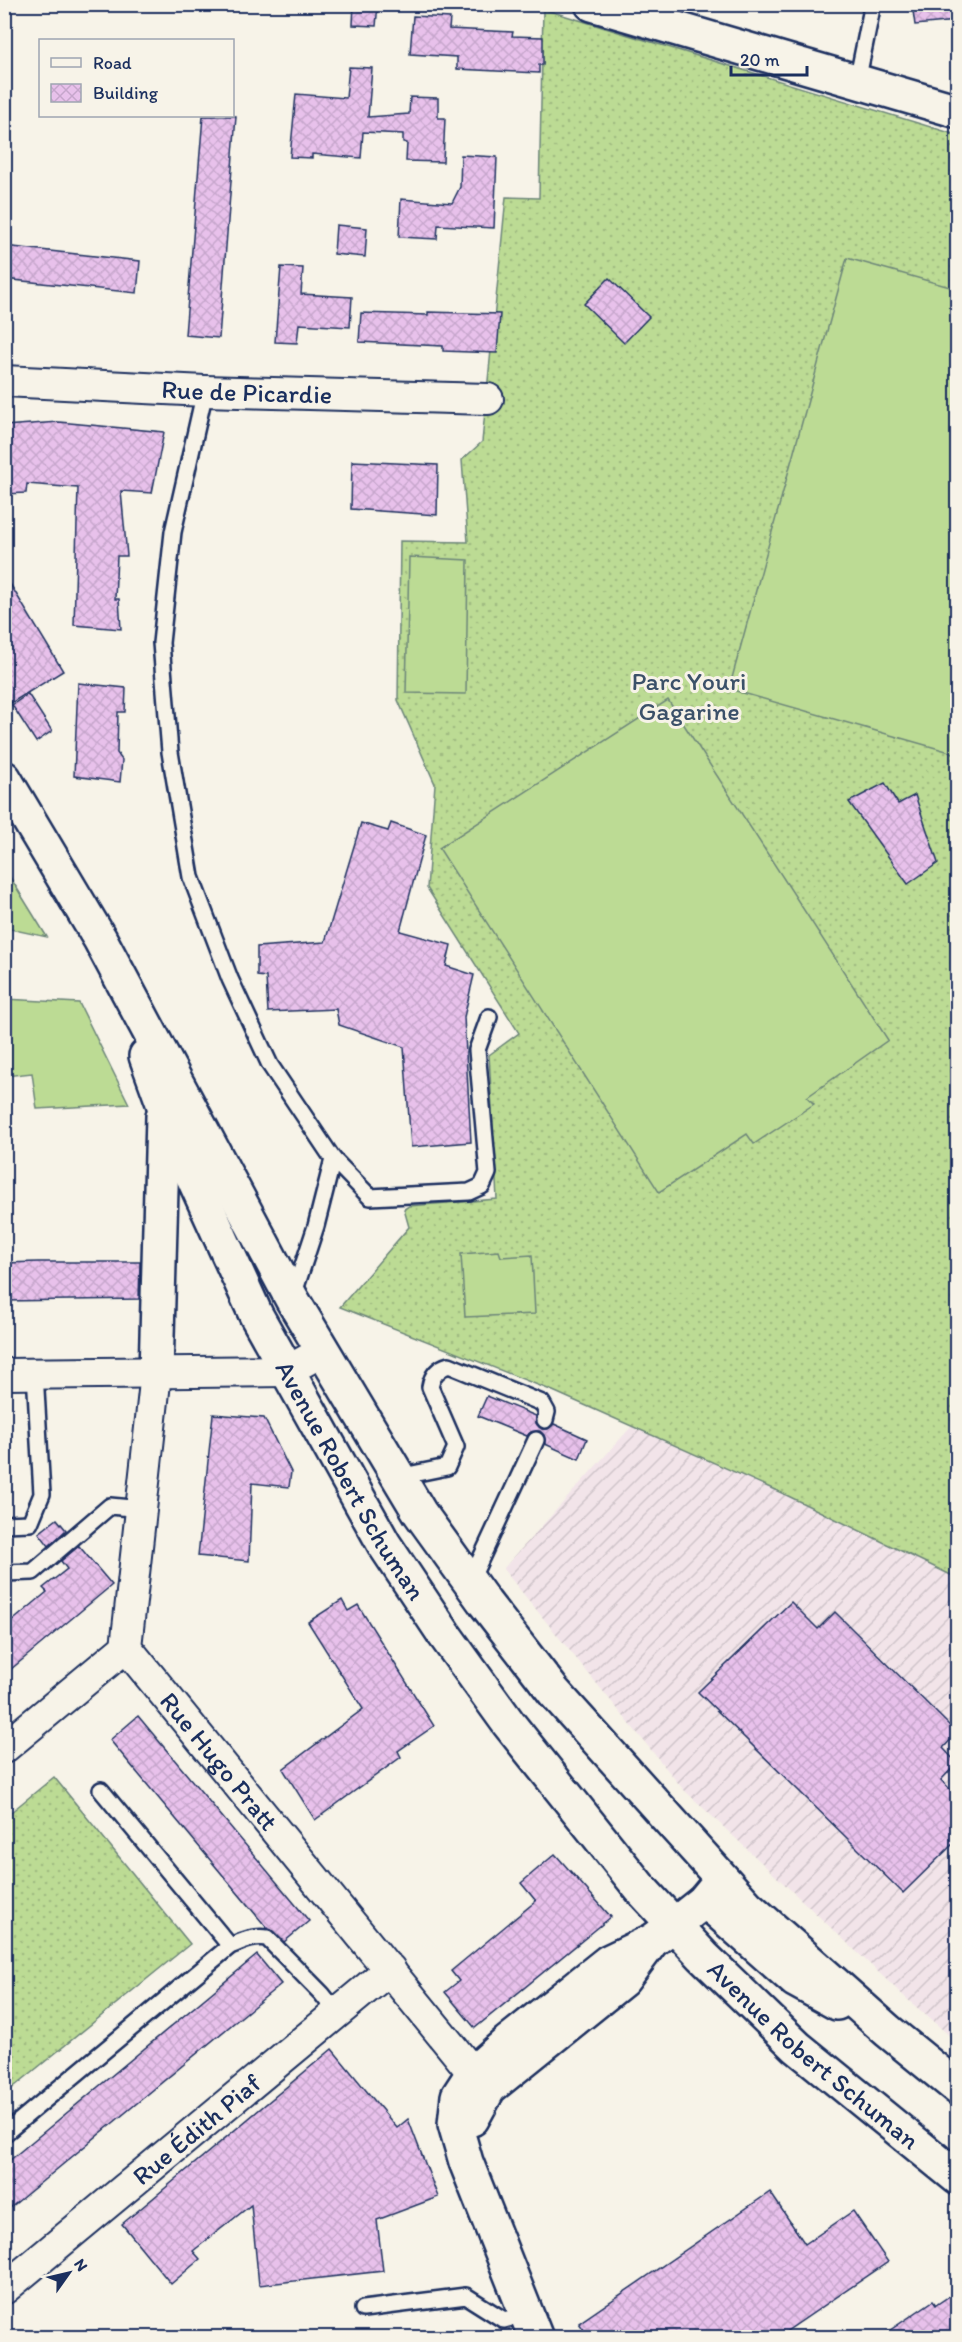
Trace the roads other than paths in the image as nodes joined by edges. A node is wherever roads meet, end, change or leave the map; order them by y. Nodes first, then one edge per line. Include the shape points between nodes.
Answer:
1 (592, 4) edge
2 (870, 4) edge
3 (857, 82) junction
4 (957, 111) edge
5 (4, 381) edge
6 (205, 391) junction
7 (488, 399) dead end
8 (4, 778) edge
9 (123, 983) junction
10 (489, 1017) dead end
11 (163, 1109) junction
12 (333, 1160) junction
13 (292, 1299) junction
14 (323, 1351) junction
15 (287, 1371) junction
16 (35, 1373) junction
17 (156, 1373) junction
18 (4, 1374) edge
19 (545, 1420) dead end
20 (536, 1440) dead end
21 (398, 1477) junction
22 (142, 1509) junction
23 (4, 1524) edge
24 (4, 1573) edge
25 (470, 1582) junction
26 (126, 1647) junction
27 (4, 1748) edge
28 (101, 1790) dead end
29 (712, 1891) junction
30 (663, 1933) junction
31 (230, 1946) junction
32 (390, 1969) junction
33 (337, 2013) junction
34 (481, 2080) junction
35 (957, 2088) edge
36 (4, 2134) edge
37 (957, 2178) edge
38 (4, 2289) edge
39 (363, 2309) dead end
40 (531, 2326) edge

1 - 3 main road
2 - 3 lane
3 - 4 main road
5 - 6 street, Rue de Picardie
6 - 7 street, Rue de Picardie
6 - 12 lane via 173,532 161,643 170,752 191,878 230,980 270,1065
8 - 9 main road, Avenue Robert Schuman
9 - 11 main road, Avenue Robert Schuman
9 - 13 main road, Avenue Robert Schuman
10 - 12 lane via 477,1050 488,1173 482,1186 470,1192 370,1197
11 - 15 main road, Avenue Robert Schuman via 256,1315
11 - 17 main road
12 - 13 lane
13 - 14 main road, Avenue Robert Schuman
14 - 15 street
14 - 21 main road, Avenue Robert Schuman
15 - 17 street
15 - 30 main road, Avenue Robert Schuman via 384,1544 444,1634 509,1724 640,1888
16 - 17 street
16 - 18 street
16 - 23 lane via 42,1494 30,1523
17 - 22 street
19 - 21 lane via 543,1403 444,1366 433,1375 430,1386 456,1452 447,1467
20 - 25 lane
21 - 25 main road, Avenue Robert Schuman
22 - 24 lane via 110,1506 33,1572
22 - 26 street
25 - 29 main road, Avenue Robert Schuman
26 - 27 street
26 - 32 street, Rue Hugo Pratt
28 - 31 lane
29 - 30 main road
29 - 35 main road, Avenue Robert Schuman via 716,1910 795,1980 888,2031
30 - 34 main road via 608,1962
30 - 37 main road, Avenue Robert Schuman
31 - 33 lane via 257,1936 267,1938
31 - 36 lane
32 - 33 street, Rue Édith Piaf
32 - 34 street, Rue Hugo Pratt
33 - 38 street, Rue Édith Piaf
34 - 40 main road via 458,2096 455,2124 466,2162
39 - 40 lane via 466,2296 504,2320

